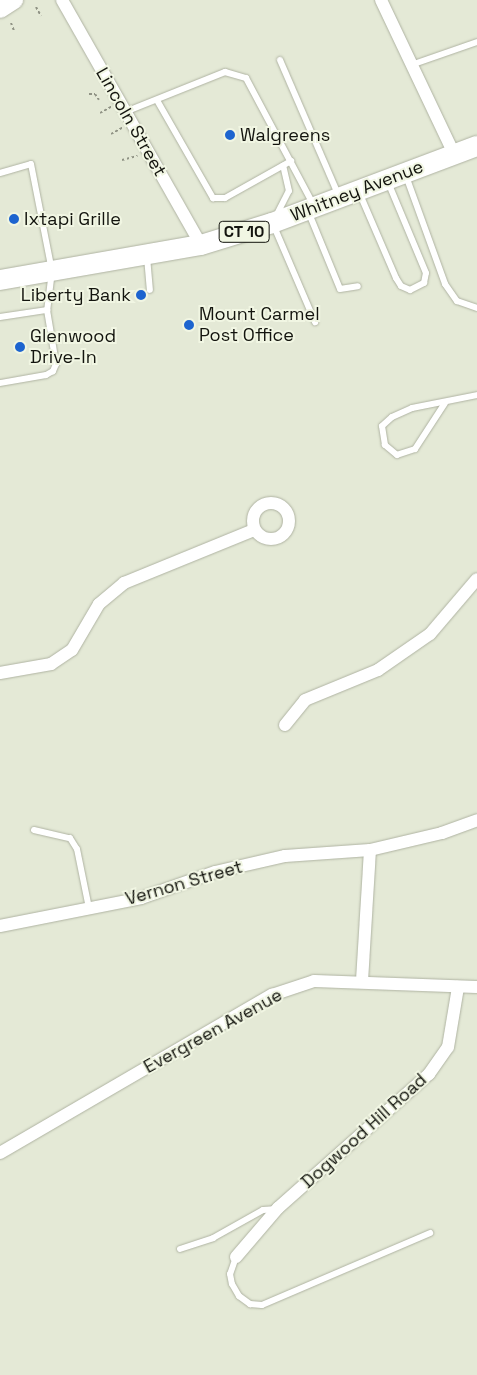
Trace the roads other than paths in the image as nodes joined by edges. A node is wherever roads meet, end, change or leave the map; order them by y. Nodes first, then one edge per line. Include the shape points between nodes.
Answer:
1 (14, 0) edge
2 (62, 0) edge
3 (381, 0) edge
4 (0, 9) edge
5 (477, 42) edge
6 (280, 60) dead end
7 (412, 65) junction
8 (158, 102) junction
9 (125, 112) junction
10 (477, 146) edge
11 (454, 154) junction
12 (291, 162) junction
13 (283, 166) junction
14 (0, 173) edge
15 (396, 176) junction
16 (359, 191) junction
17 (340, 198) junction
18 (311, 209) junction
19 (272, 223) junction
20 (201, 244) junction
21 (147, 254) junction
22 (52, 271) junction
23 (0, 280) edge
24 (358, 286) dead end
25 (150, 290) dead end
26 (477, 308) edge
27 (47, 310) junction
28 (0, 317) edge
29 (315, 322) dead end
30 (0, 383) edge
31 (477, 395) edge
32 (445, 404) junction
33 (254, 530) dead end
34 (475, 588) edge
35 (0, 673) edge
36 (285, 725) dead end
37 (477, 820) edge
38 (34, 830) dead end
39 (370, 850) junction
40 (89, 908) junction
41 (0, 926) edge
42 (362, 981) junction
43 (458, 987) junction
44 (477, 988) edge
45 (0, 1154) edge
46 (278, 1208) junction
47 (430, 1233) dead end
48 (180, 1249) dead end
49 (236, 1257) joint

1 - 4 street
2 - 9 street, Lincoln Street
3 - 7 street
5 - 7 lane
6 - 17 lane
7 - 11 street
8 - 9 lane
8 - 12 lane via 225,72 246,78
8 - 13 lane via 213,198 225,198
9 - 20 street, Lincoln Street
10 - 11 main road, Whitney Avenue / CT 10
11 - 15 main road, Whitney Avenue / CT 10
12 - 13 lane
12 - 18 lane
13 - 19 lane via 289,191
14 - 22 lane via 31,164
15 - 16 main road, Whitney Avenue / CT 10
15 - 16 lane via 426,272 424,283 410,290 401,286 396,278
15 - 26 lane via 445,284 457,302
16 - 17 main road, Whitney Avenue / CT 10
17 - 18 main road, Whitney Avenue / CT 10
18 - 19 main road, Whitney Avenue / CT 10
18 - 24 lane via 340,289
19 - 20 main road, Whitney Avenue / CT 10
19 - 29 lane
20 - 21 main road, Whitney Avenue / CT 10
21 - 22 main road, Whitney Avenue / CT 10
21 - 25 lane
22 - 23 main road, Whitney Avenue / CT 10
22 - 27 lane
27 - 28 lane
27 - 30 lane via 56,364 53,371
31 - 32 lane
32 - 32 lane via 412,408 392,417 382,426 384,444 397,455 415,449
33 - 35 street via 124,583 99,604 72,650 51,664
34 - 36 street via 430,634 378,670 305,700
37 - 39 street, Vernon Street via 442,833
38 - 40 lane via 70,838 77,849
39 - 40 street, Vernon Street via 285,856 215,872 141,898
39 - 42 street
40 - 41 street, Vernon Street
42 - 43 street, Evergreen Avenue
42 - 45 street, Evergreen Avenue via 314,981 272,995
43 - 44 street, Evergreen Avenue
43 - 46 street, Dogwood Hill Road via 448,1047 429,1074
46 - 48 lane via 263,1210 213,1238
46 - 49 street, Dogwood Hill Road
47 - 49 lane via 262,1305 250,1304 239,1296 232,1284 230,1274

